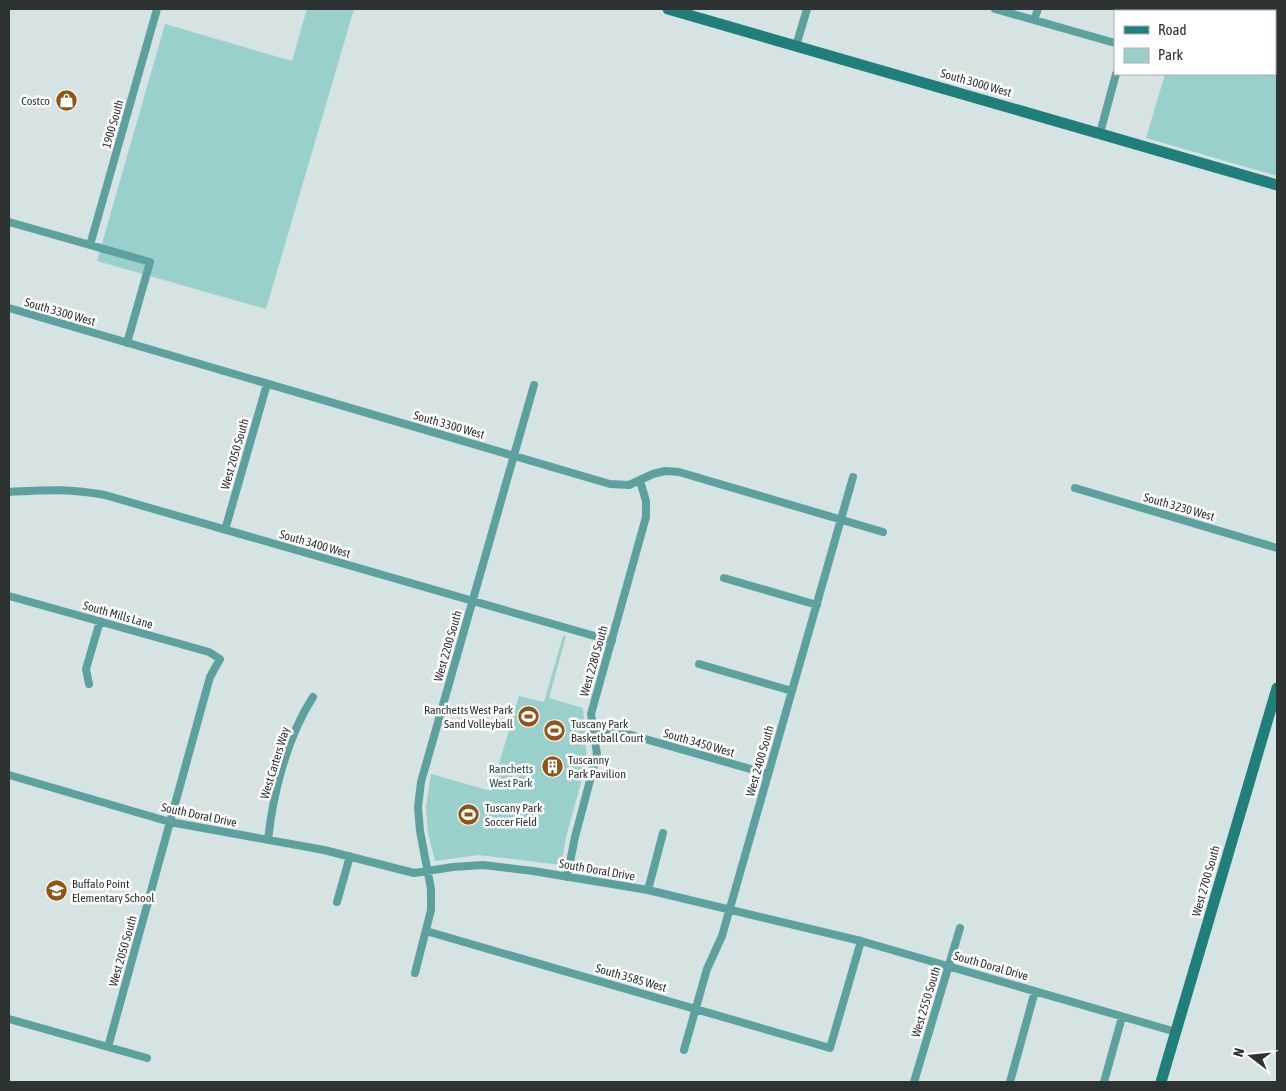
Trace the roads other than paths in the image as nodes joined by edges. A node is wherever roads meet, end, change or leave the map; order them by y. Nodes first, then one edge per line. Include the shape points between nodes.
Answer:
1 (157, 9) edge
2 (668, 9) edge
3 (807, 9) edge
4 (995, 9) edge
5 (1038, 9) edge
6 (1034, 20) junction
7 (1114, 43) edge
8 (796, 46) junction
9 (1116, 75) edge
10 (1100, 133) junction
11 (1277, 185) edge
12 (9, 222) edge
13 (90, 245) junction
14 (9, 308) edge
15 (127, 343) junction
16 (267, 384) junction
17 (534, 385) dead end
18 (514, 456) junction
19 (853, 477) dead end
20 (640, 481) junction
21 (1075, 488) dead end
22 (9, 492) edge
23 (841, 520) junction
24 (225, 530) junction
25 (883, 532) dead end
26 (1277, 548) edge
27 (724, 578) dead end
28 (9, 596) edge
29 (472, 601) junction
30 (817, 605) junction
31 (100, 621) junction
32 (612, 642) junction
33 (220, 660) joint
34 (699, 664) dead end
35 (88, 684) dead end
36 (1277, 688) edge
37 (792, 691) junction
38 (313, 697) dead end
39 (594, 732) junction
40 (768, 774) junction
41 (9, 775) edge
42 (170, 822) junction
43 (663, 834) dead end
44 (268, 840) junction
45 (350, 856) junction
46 (428, 872) junction
47 (567, 877) junction
48 (648, 890) junction
49 (337, 902) dead end
50 (729, 910) junction
51 (960, 928) dead end
52 (426, 931) junction
53 (861, 941) junction
54 (948, 965) junction
55 (415, 973) dead end
56 (1035, 991) junction
57 (696, 1009) junction
58 (1122, 1017) junction
59 (9, 1018) edge
60 (1176, 1032) junction
61 (108, 1047) junction
62 (684, 1050) dead end
63 (147, 1058) dead end
64 (914, 1082) edge
65 (1010, 1082) edge
66 (1104, 1082) edge
67 (1161, 1082) edge

1 - 13 street, 1900 South
2 - 8 street, South 3000 West
3 - 8 street
4 - 6 street
5 - 6 street
6 - 7 street
8 - 10 street, South 3000 West
9 - 10 street
10 - 11 street, South 3000 West
12 - 13 street
13 - 15 street via 150,262
14 - 15 street, South 3300 West
15 - 16 street, South 3300 West
16 - 18 street, South 3300 West
16 - 24 street, West 2050 South
17 - 18 street, West 2200 South
18 - 20 street, South 3300 West via 610,484 629,485
18 - 29 street, West 2200 South
19 - 23 street, West 2400 South
20 - 23 street, South 3300 West via 659,473 679,472
20 - 32 street, West 2280 South via 646,501 646,517
21 - 26 street, South 3230 West
22 - 24 street, South 3400 West via 79,490
23 - 25 street, South 3300 West
23 - 30 street, West 2400 South
24 - 29 street, South 3400 West
27 - 30 street
28 - 31 street, South Mills Lane
29 - 32 street, South 3400 West
29 - 46 street, West 2200 South via 421,782 418,807
30 - 37 street, West 2400 South
31 - 33 street, South Mills Lane via 209,652
31 - 35 street via 86,669
32 - 39 street, West 2280 South via 591,714
33 - 42 street, West 2050 South via 210,676
34 - 37 street
36 - 60 street, West 2700 South
37 - 40 street, West 2400 South
38 - 44 street, West Carters Way via 283,767
39 - 40 street, South 3450 West via 610,729
39 - 47 street, West 2280 South via 597,754
40 - 50 street, West 2400 South
41 - 42 street, South Doral Drive
42 - 44 street, South Doral Drive
42 - 61 street, West 2050 South
43 - 48 street
44 - 45 street, South Doral Drive
45 - 46 street, South Doral Drive via 414,873
45 - 49 street
46 - 47 street, South Doral Drive via 483,866
46 - 52 street, West 2200 South via 432,889
47 - 48 street, South Doral Drive
48 - 50 street, South Doral Drive
50 - 53 street, South Doral Drive
50 - 57 street, West 2400 South
51 - 54 street, West 2550 South
52 - 55 street, West 2200 South
52 - 57 street, South 3585 West
53 - 54 street, South Doral Drive
53 - 57 street, South 3585 West via 830,1048
54 - 56 street, South Doral Drive
54 - 64 street, West 2550 South
56 - 58 street, South Doral Drive
56 - 65 street
57 - 62 street, West 2400 South
58 - 60 street, South Doral Drive
58 - 66 street
59 - 61 street
60 - 67 street, West 2700 South
61 - 63 street

